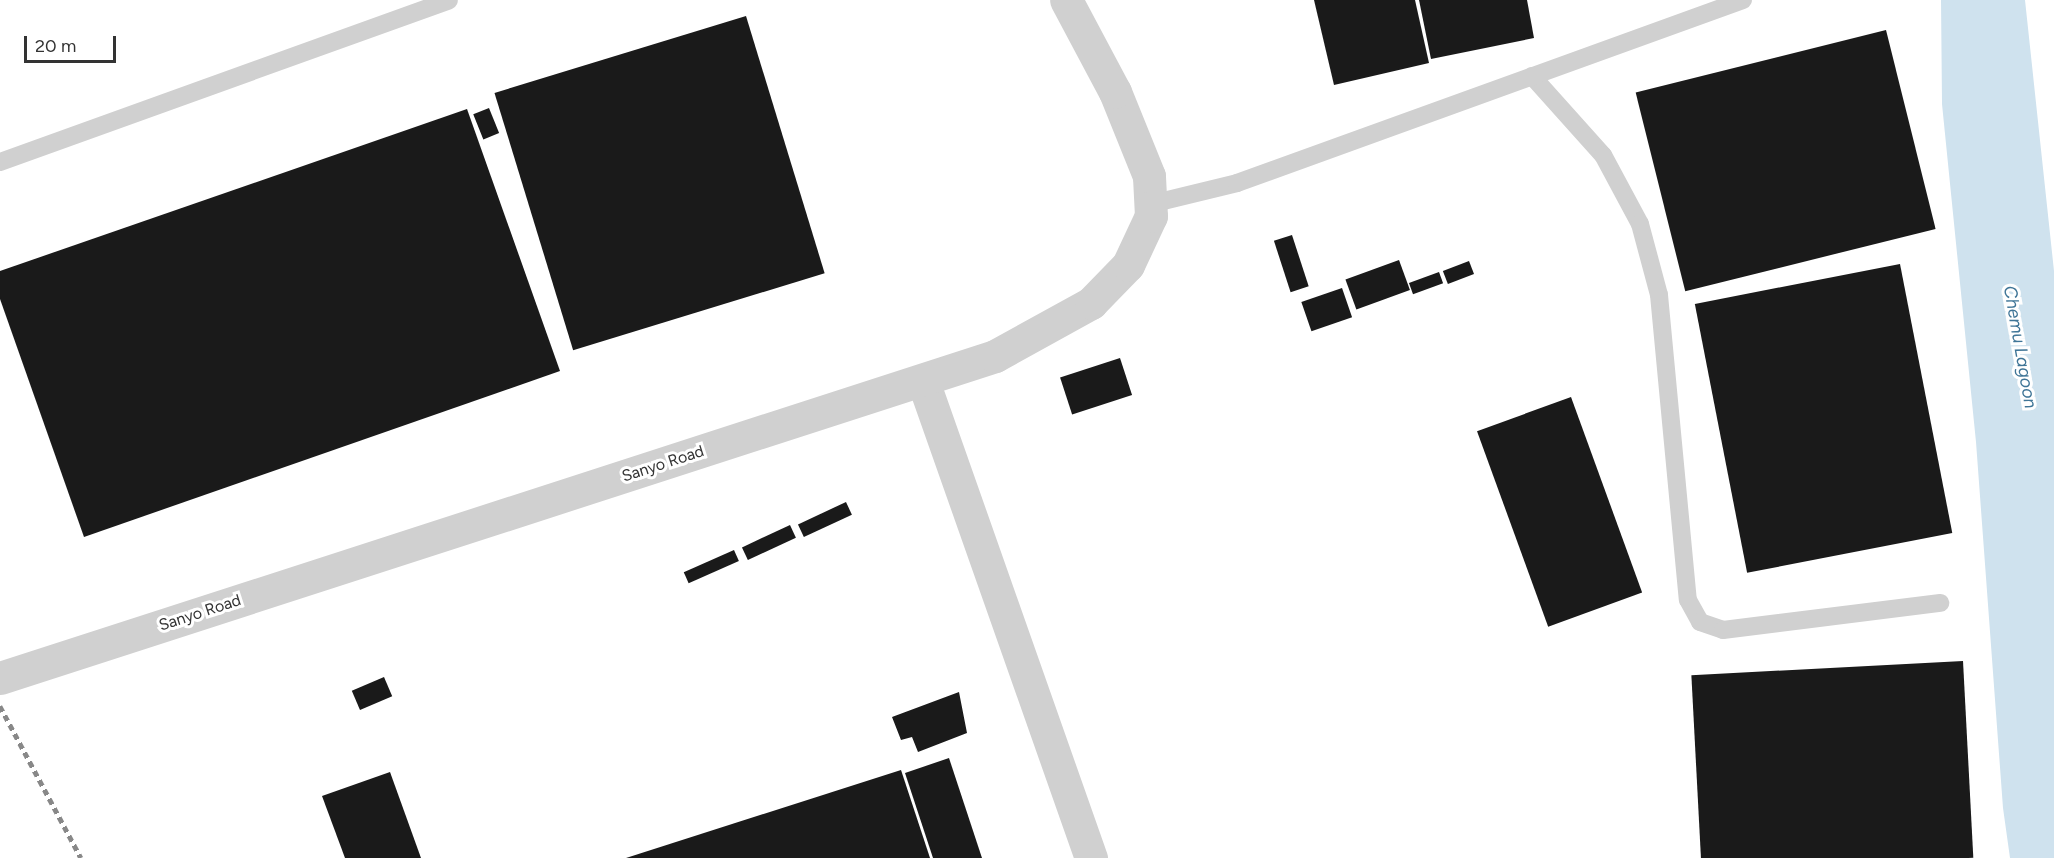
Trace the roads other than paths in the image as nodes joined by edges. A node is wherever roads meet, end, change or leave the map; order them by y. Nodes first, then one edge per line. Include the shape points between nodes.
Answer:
1 (449, 0) edge
2 (1066, 0) edge
3 (1743, 0) edge
4 (1532, 76) junction
5 (0, 162) edge
6 (1151, 204) junction
7 (922, 381) junction
8 (1940, 603) dead end
9 (0, 678) edge
10 (1091, 858) edge

1 - 5 lane
2 - 6 street, Sanyo Road via 1115,92 1149,176
3 - 4 lane
4 - 6 lane via 1237,183
4 - 8 lane via 1603,154 1640,224 1659,295 1688,600 1700,622 1724,630
6 - 7 street, Sanyo Road via 1151,216 1128,265 1091,303 995,356
7 - 9 street, Sanyo Road
7 - 10 street

